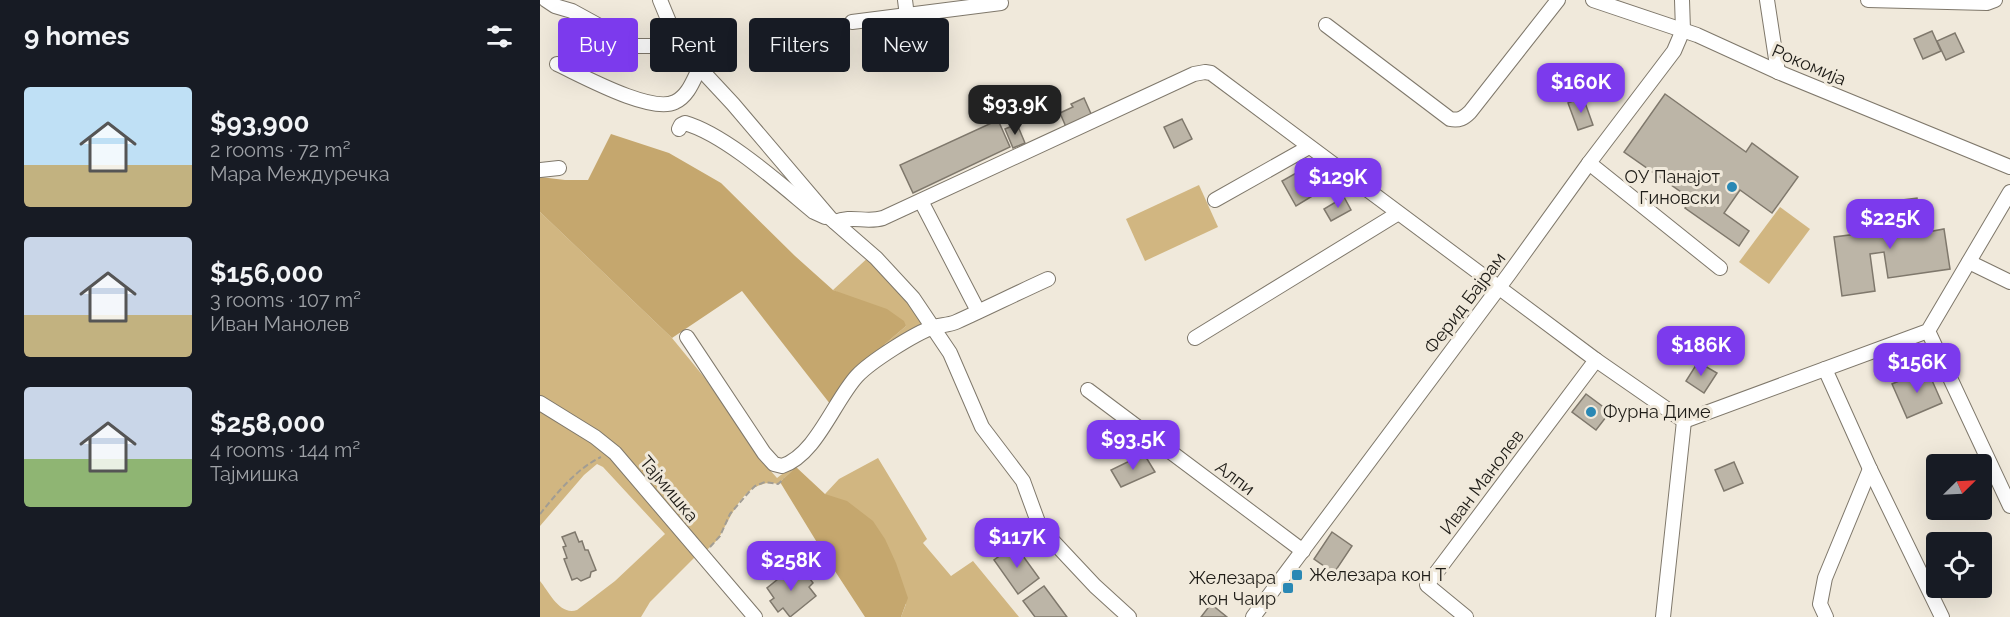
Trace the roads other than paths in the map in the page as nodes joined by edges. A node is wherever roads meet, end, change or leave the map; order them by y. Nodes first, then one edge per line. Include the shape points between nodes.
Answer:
1 (546, 0) edge
2 (660, 0) edge
3 (905, 0) edge
4 (1558, 0) edge
5 (1593, 0) edge
6 (1682, 0) edge
7 (1767, 0) edge
8 (1868, 0) edge
9 (1995, 0) edge
10 (1001, 3) dead end
11 (907, 16) junction
12 (667, 18) edge
13 (852, 22) dead end
14 (1326, 25) dead end
15 (1683, 30) junction
16 (650, 46) edge
17 (557, 64) dead end
18 (698, 72) edge
19 (702, 72) edge
20 (1778, 72) junction
21 (678, 129) dead end
22 (1310, 147) junction
23 (1589, 163) junction
24 (2010, 167) edge
25 (560, 168) dead end
26 (540, 171) edge
27 (2010, 192) edge
28 (1215, 200) dead end
29 (921, 201) junction
30 (1397, 214) junction
31 (833, 220) junction
32 (1969, 262) junction
33 (1720, 268) dead end
34 (1048, 279) dead end
35 (2010, 282) edge
36 (1499, 288) junction
37 (978, 311) junction
38 (934, 327) junction
39 (1928, 331) junction
40 (687, 337) dead end
41 (1195, 338) dead end
42 (1596, 360) junction
43 (1825, 369) junction
44 (1088, 390) dead end
45 (540, 403) edge
46 (1684, 421) junction
47 (1870, 469) junction
48 (2010, 506) edge
49 (1303, 551) junction
50 (755, 617) edge
51 (1129, 617) edge
52 (1253, 617) edge
53 (1466, 617) edge
54 (1663, 617) edge
55 (1826, 617) edge
56 (1942, 617) edge

1 - 16 street via 636,46
2 - 12 street
3 - 11 street
4 - 14 street via 1470,112 1455,120
5 - 15 street, Рокомија
6 - 15 street, Ферид Бајрам
7 - 20 street
8 - 9 street
10 - 11 street
11 - 13 street
15 - 20 street, Рокомија
15 - 23 street, Ферид Бајрам via 1663,67
17 - 18 street via 656,105 670,104 682,97
19 - 31 street
20 - 24 street, Рокомија
21 - 31 street via 688,124 721,141 814,212
22 - 28 street
22 - 29 street via 1216,75 1200,72
22 - 30 street
23 - 33 street
23 - 36 street, Ферид Бајрам
25 - 26 street
27 - 32 street
29 - 31 street via 876,220
29 - 37 street
30 - 36 street
30 - 41 street
31 - 38 street via 893,275
32 - 35 street
32 - 39 street
34 - 37 street
36 - 42 street
36 - 49 street, Ферид Бајрам
37 - 38 street via 954,324
38 - 40 street via 863,370 804,451 782,466 774,464 760,447
38 - 51 street via 950,352 982,427 1023,482 1038,522
39 - 43 street
39 - 48 street
42 - 46 street
42 - 53 street, Иван Манолев via 1427,585
43 - 46 street
43 - 47 street
44 - 49 street, Алпи
45 - 50 street, Тајмишка via 615,453
46 - 54 street
47 - 55 street via 1825,578 1820,604
47 - 56 street
49 - 52 street, Ферид Бајрам

